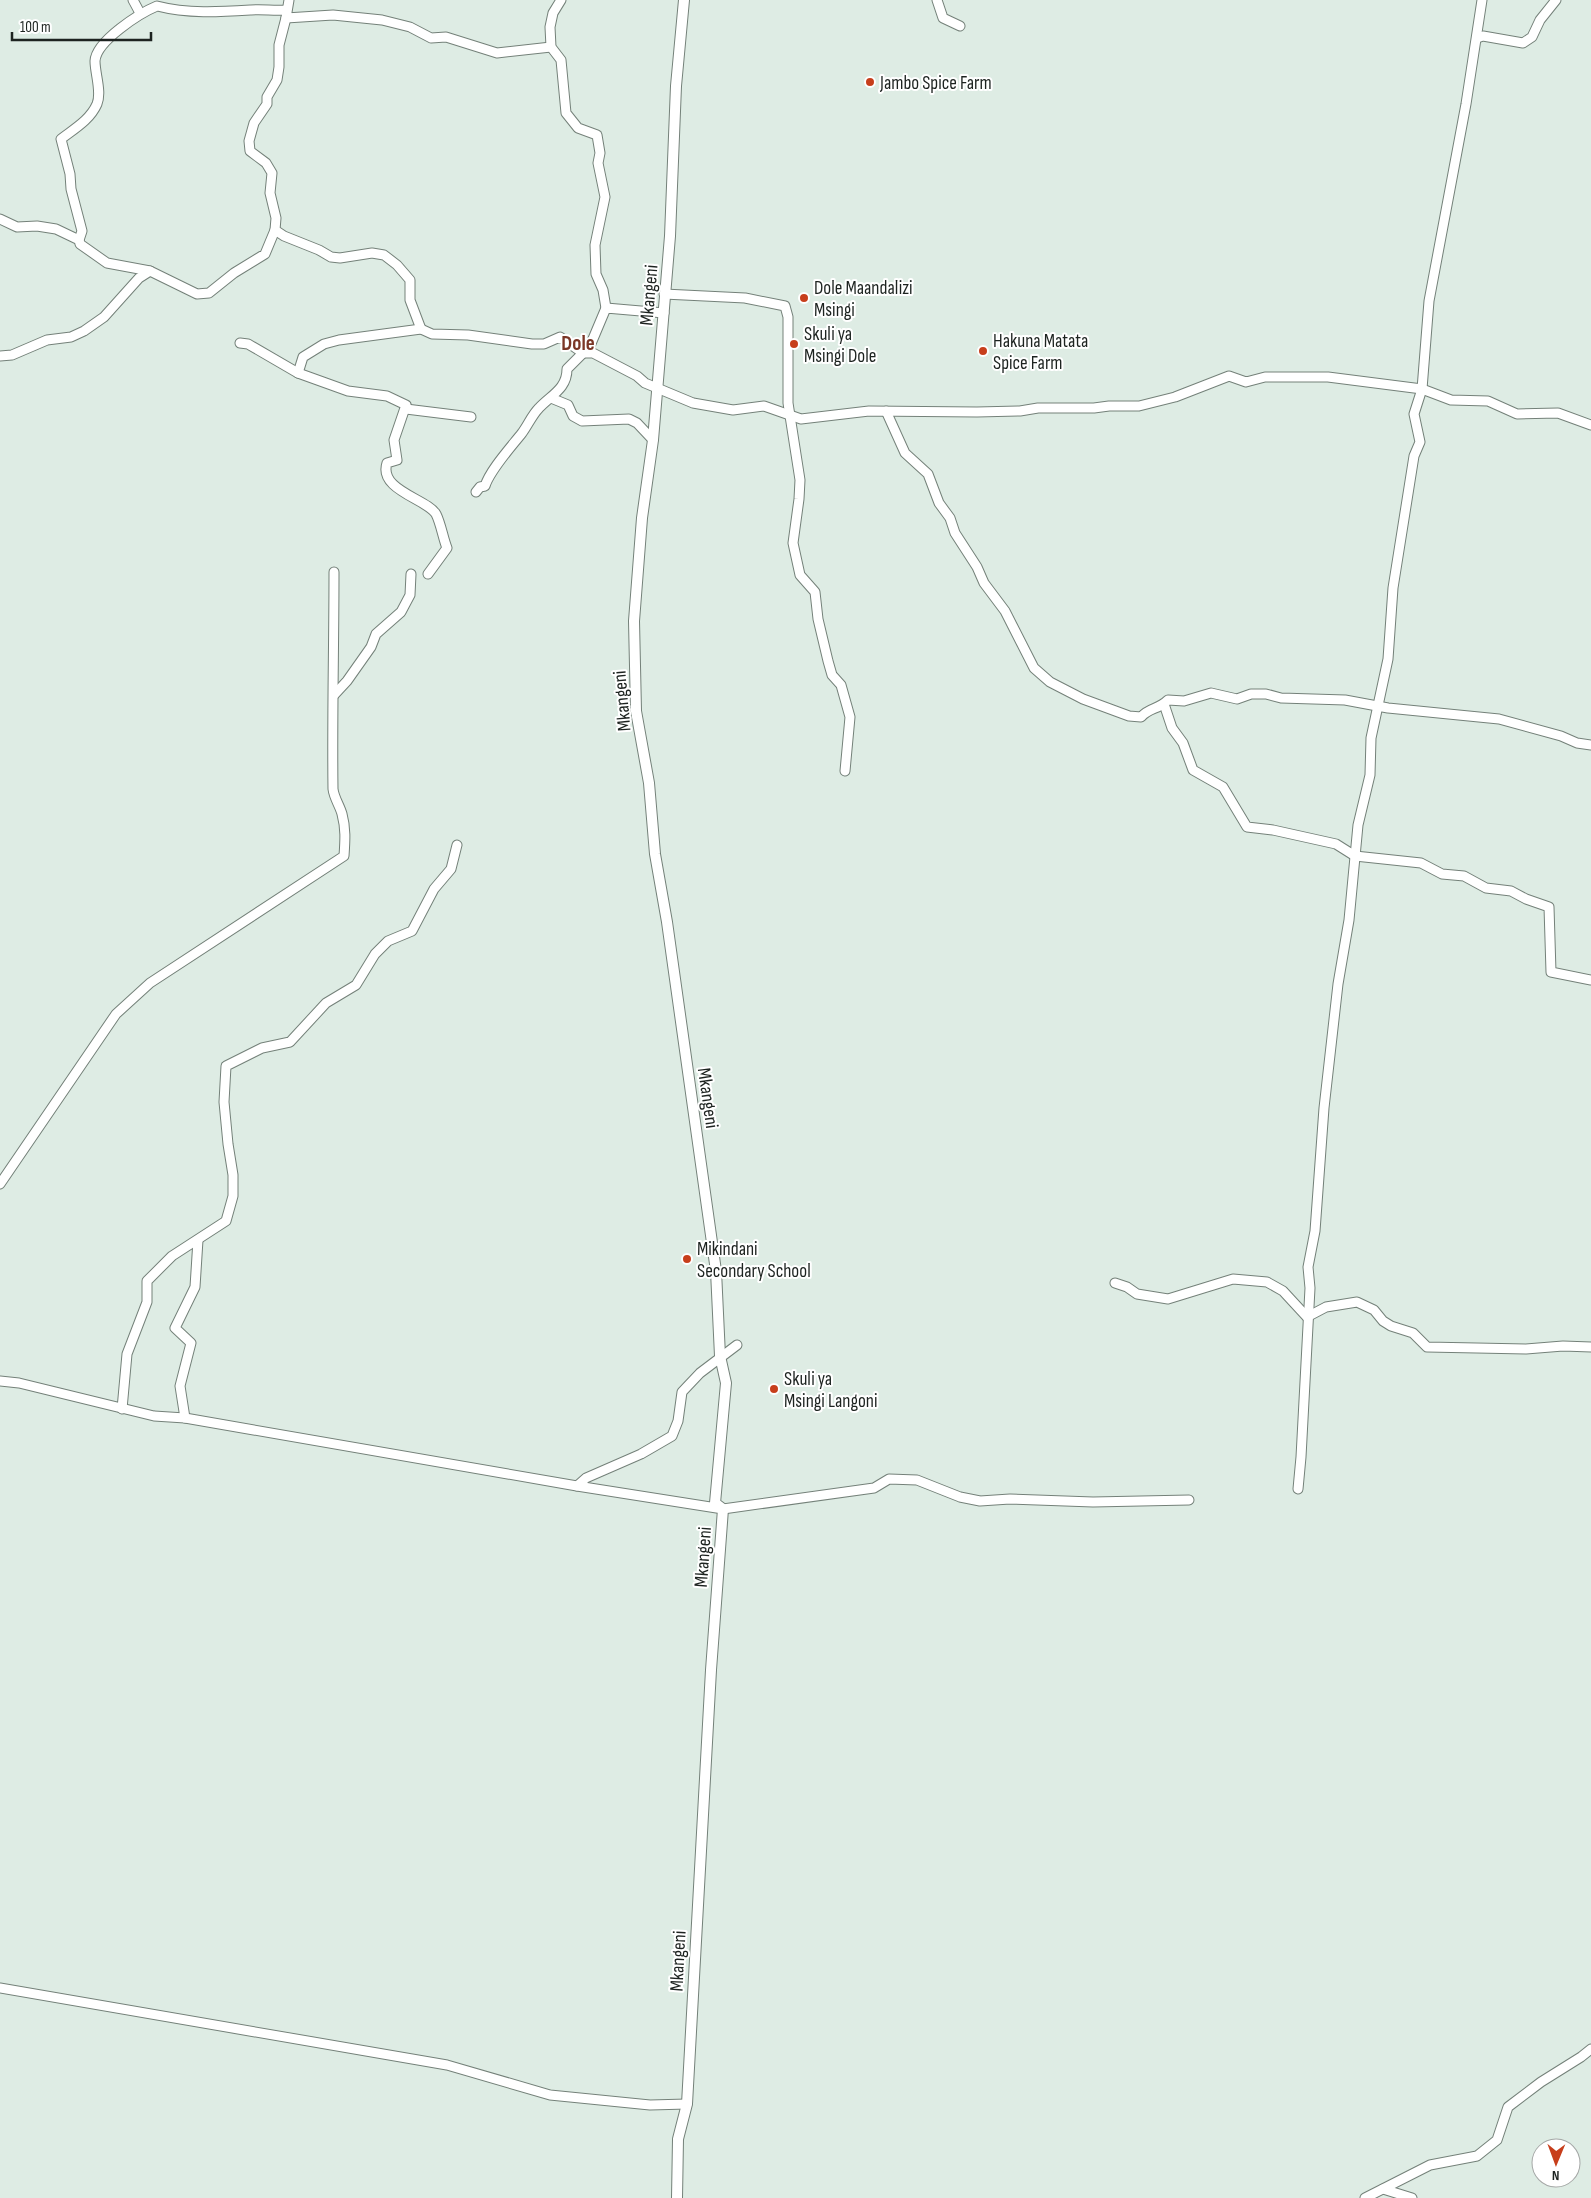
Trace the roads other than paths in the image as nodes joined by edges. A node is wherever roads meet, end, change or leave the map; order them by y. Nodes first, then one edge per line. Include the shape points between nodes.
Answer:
1 (132, 0) edge
2 (290, 0) edge
3 (561, 0) edge
4 (684, 0) edge
5 (937, 0) edge
6 (1482, 0) edge
7 (1556, 0) edge
8 (140, 13) junction
9 (286, 14) junction
10 (960, 26) dead end
11 (1477, 38) junction
12 (551, 47) junction
13 (0, 219) edge
14 (275, 230) junction
15 (79, 240) junction
16 (150, 271) junction
17 (664, 294) junction
18 (606, 308) junction
19 (664, 313) junction
20 (421, 330) junction
21 (240, 342) dead end
22 (583, 353) junction
23 (0, 356) edge
24 (298, 373) junction
25 (657, 388) junction
26 (1422, 389) junction
27 (551, 398) junction
28 (406, 408) junction
29 (886, 411) junction
30 (790, 416) junction
31 (471, 417) dead end
32 (1591, 425) edge
33 (653, 440) junction
34 (476, 492) dead end
35 (334, 572) dead end
36 (411, 574) dead end
37 (428, 574) dead end
38 (334, 695) junction
39 (1164, 704) junction
40 (1377, 706) junction
41 (1591, 745) edge
42 (845, 771) dead end
43 (456, 845) dead end
44 (1355, 856) junction
45 (1591, 980) edge
46 (0, 1184) edge
47 (198, 1240) junction
48 (1115, 1283) dead end
49 (1307, 1317) junction
50 (737, 1345) dead end
51 (1591, 1347) edge
52 (720, 1356) junction
53 (0, 1381) edge
54 (122, 1409) junction
55 (185, 1418) junction
56 (578, 1486) junction
57 (1298, 1488) dead end
58 (1189, 1500) dead end
59 (723, 1509) junction
60 (0, 1988) edge
61 (1591, 2048) edge
62 (687, 2104) junction
63 (1384, 2189) junction
64 (677, 2198) edge
65 (1365, 2198) edge
66 (1412, 2198) edge

1 - 8 street
2 - 9 street
3 - 12 street via 550,26
4 - 17 street, Mkangeni
5 - 10 street via 943,18
6 - 11 street
7 - 11 street via 1540,20 1532,37 1523,43 1483,36
8 - 9 street via 157,6 174,10 231,13 253,10
8 - 15 street via 98,52 95,61 98,102 89,118 61,139 82,231
9 - 12 street via 382,20 410,27 431,38 446,37 497,53
9 - 14 street via 279,45 277,80 267,97 267,104 254,123 249,142 250,150 266,163 272,173 270,193 276,218
11 - 26 street via 1428,301
12 - 18 street via 560,60 566,113 578,128 597,135 598,169 605,197 595,245 596,274
13 - 15 street via 17,228 37,226 56,229
14 - 16 street via 266,254 209,293 197,294
14 - 20 street via 332,257 384,255 410,280 410,300
15 - 16 street via 107,263
16 - 23 street via 139,278 104,318 84,331
17 - 19 street, Mkangeni
17 - 30 street via 745,298 785,306
18 - 19 street
18 - 22 street via 596,335
19 - 25 street, Mkangeni
20 - 22 street via 432,334 468,335 532,344 544,344 560,337
20 - 24 street via 324,344 303,357
21 - 24 street
22 - 25 street via 593,353
22 - 27 street via 567,369 564,384
24 - 28 street via 348,391 386,396 406,405
25 - 30 street via 693,403 733,410 764,406
25 - 33 street, Mkangeni
26 - 29 street via 1328,376 1265,377 1246,382 1229,376 1175,397 1139,406 977,412
26 - 32 street via 1451,400 1488,401 1517,414 1558,413
26 - 40 street via 1414,414 1420,442 1414,456 1393,588 1388,658
27 - 33 street via 568,405 573,416 582,421 629,419
27 - 34 street via 539,407 502,456 485,486
28 - 31 street
28 - 37 street via 394,440 397,460 390,461 385,467 389,478 405,495 435,513 447,548
29 - 30 street via 800,419
29 - 39 street via 905,453 928,474 955,533 984,583 1005,611 1034,668 1064,690 1128,716 1141,717 1148,710
30 - 42 street via 800,480 793,543 800,575 815,592 828,662 832,675 841,685 850,718
33 - 52 street, Mkangeni via 642,518 634,621 636,711 649,783 656,854 716,1271
35 - 38 street
36 - 38 street via 410,595 400,612 376,634 371,647
38 - 46 street via 333,792 346,834 344,856 150,983 116,1014
39 - 40 street via 1168,700 1184,701 1211,693 1237,699 1251,694 1266,694 1281,698 1345,700
39 - 44 street via 1193,770 1223,787 1247,827 1336,844
40 - 41 street via 1499,719
40 - 44 street via 1371,738 1370,775 1358,825
43 - 47 street via 451,869 434,890 412,931 388,941 375,954 356,985 326,1003 290,1042 262,1048 226,1066 224,1102 234,1175 233,1196 226,1222
44 - 45 street via 1422,863 1442,874 1464,876 1486,888 1511,891 1548,907 1551,972
44 - 49 street via 1320,1143 1316,1221 1308,1267
47 - 54 street via 172,1256 147,1281 147,1302 127,1354
47 - 55 street via 195,1287 175,1328 191,1343 180,1386
48 - 49 street via 1136,1294 1168,1299 1233,1280 1267,1282 1283,1291
49 - 51 street via 1326,1307 1357,1302 1374,1310 1391,1326 1413,1333 1428,1347
49 - 57 street
50 - 52 street
52 - 56 street via 682,1392 678,1421 672,1436 586,1478
52 - 59 street, Mkangeni via 726,1383 715,1503
53 - 54 street
54 - 55 street
55 - 56 street
56 - 59 street
58 - 59 street via 1093,1502 1010,1498 980,1501 960,1497 917,1480 889,1478 874,1488
59 - 62 street, Mkangeni
60 - 62 street via 447,2065 550,2096 650,2106
61 - 63 street via 1508,2107 1497,2140 1477,2156 1430,2166
62 - 64 street, Mkangeni via 678,2139
63 - 65 street
63 - 66 street

